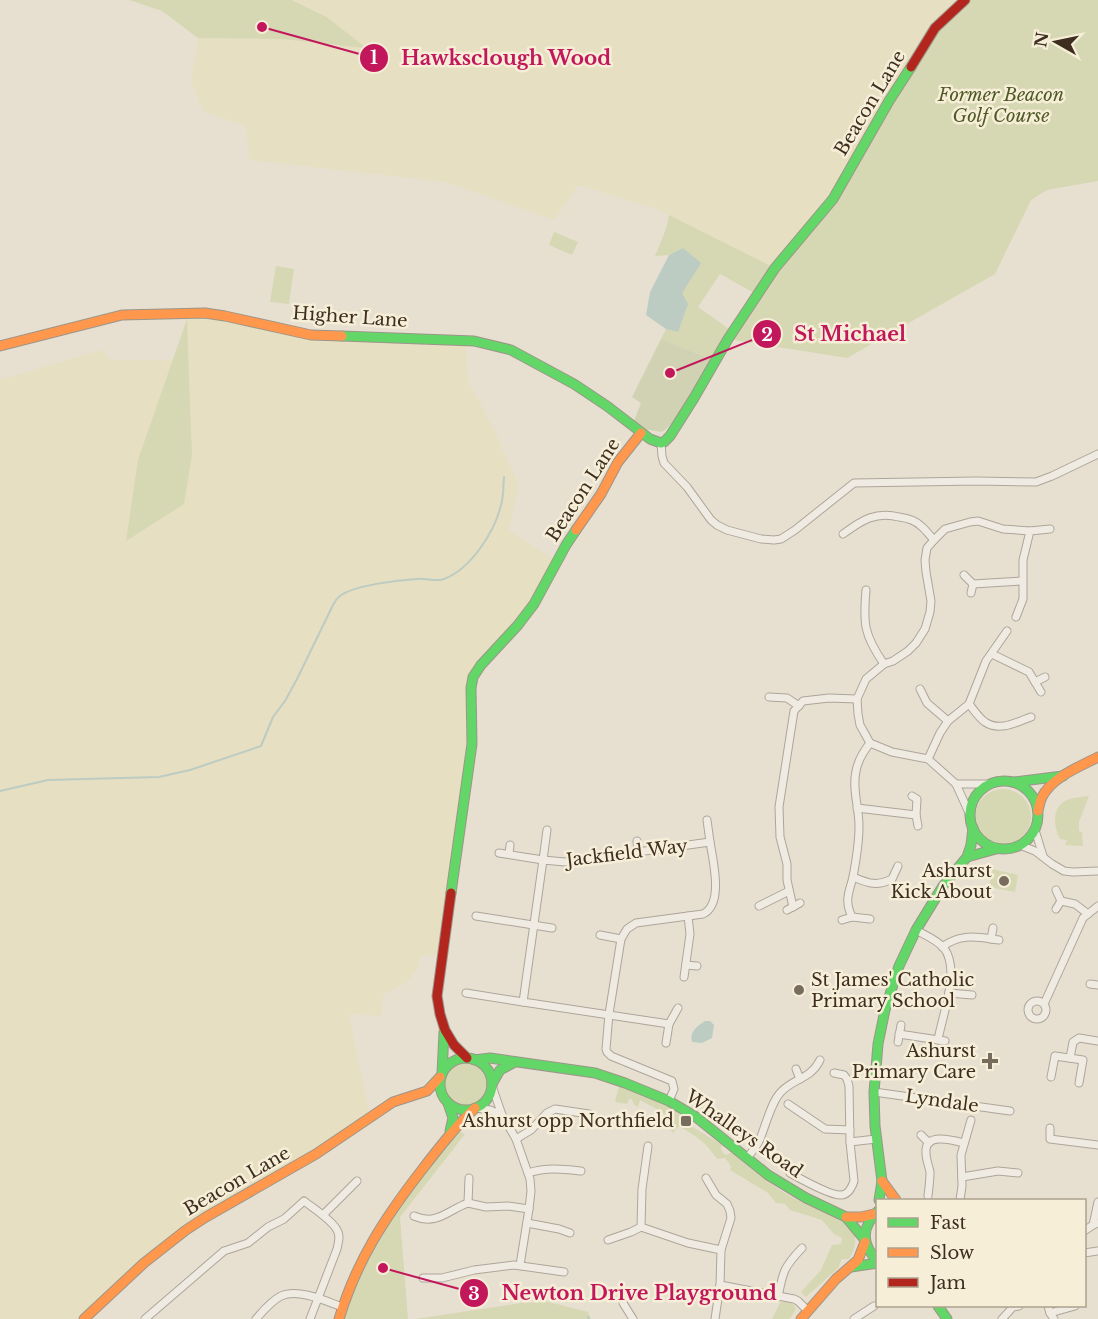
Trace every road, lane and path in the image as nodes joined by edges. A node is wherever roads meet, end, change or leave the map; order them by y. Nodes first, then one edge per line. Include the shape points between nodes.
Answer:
1 (965, 0) edge
2 (0, 346) edge
3 (641, 433) junction
4 (661, 443) junction
5 (1098, 454) edge
6 (1050, 529) dead end
7 (1030, 531) junction
8 (843, 534) dead end
9 (934, 540) junction
10 (964, 575) dead end
11 (1022, 580) junction
12 (973, 584) junction
13 (866, 590) dead end
14 (971, 593) dead end
15 (1016, 617) dead end
16 (1007, 631) dead end
17 (992, 654) junction
18 (884, 664) junction
19 (1045, 677) dead end
20 (1035, 682) junction
21 (920, 689) dead end
22 (1041, 692) dead end
23 (770, 697) dead end
24 (857, 699) junction
25 (969, 704) junction
26 (799, 706) junction
27 (1031, 717) dead end
28 (948, 721) junction
29 (870, 743) junction
30 (927, 759) junction
31 (1091, 760) edge
32 (1064, 776) junction
33 (1012, 782) junction
34 (956, 784) junction
35 (991, 784) junction
36 (912, 796) dead end
37 (857, 808) junction
38 (1038, 812) junction
39 (916, 815) junction
40 (970, 815) junction
41 (707, 820) dead end
42 (918, 826) dead end
43 (973, 828) junction
44 (547, 830) dead end
45 (1035, 830) junction
46 (637, 841) dead end
47 (710, 842) junction
48 (510, 845) dead end
49 (1020, 845) junction
50 (997, 848) junction
51 (499, 853) dead end
52 (638, 853) junction
53 (509, 854) junction
54 (1043, 856) junction
55 (543, 860) junction
56 (964, 860) junction
57 (898, 866) dead end
58 (1098, 871) edge
59 (853, 877) junction
60 (789, 891) junction
61 (1056, 891) dead end
62 (1061, 901) junction
63 (759, 906) dead end
64 (794, 907) dead end
65 (1056, 909) dead end
66 (1093, 910) edge
67 (475, 916) dead end
68 (688, 916) junction
69 (852, 916) junction
70 (1098, 917) edge
71 (870, 919) dead end
72 (842, 920) dead end
73 (534, 925) junction
74 (552, 928) dead end
75 (993, 928) dead end
76 (916, 930) junction
77 (600, 935) dead end
78 (621, 939) junction
79 (942, 946) junction
80 (686, 965) junction
81 (697, 966) dead end
82 (684, 977) dead end
83 (466, 993) dead end
84 (949, 993) junction
85 (479, 995) junction
86 (972, 995) dead end
87 (524, 1002) junction
88 (1044, 1004) dead end
89 (477, 1005) dead end
90 (678, 1008) dead end
91 (609, 1014) junction
92 (669, 1024) junction
93 (444, 1025) junction
94 (901, 1025) dead end
95 (1098, 1041) edge
96 (666, 1043) dead end
97 (1070, 1058) junction
98 (470, 1059) junction
99 (820, 1060) dead end
100 (516, 1062) junction
101 (796, 1069) dead end
102 (834, 1073) dead end
103 (441, 1076) junction
104 (1051, 1077) dead end
105 (800, 1079) junction
106 (1079, 1083) dead end
107 (492, 1085) junction
108 (874, 1092) junction
109 (421, 1094) junction
110 (669, 1101) junction
111 (447, 1102) junction
112 (788, 1104) dead end
113 (476, 1108) junction
114 (1010, 1111) dead end
115 (502, 1115) junction
116 (590, 1115) dead end
117 (971, 1120) dead end
118 (1050, 1128) dead end
119 (850, 1130) junction
120 (449, 1133) junction
121 (921, 1135) dead end
122 (516, 1139) junction
123 (876, 1139) junction
124 (850, 1142) junction
125 (929, 1143) junction
126 (964, 1143) junction
127 (1098, 1145) edge
128 (648, 1146) dead end
129 (747, 1158) junction
130 (581, 1172) dead end
131 (528, 1173) junction
132 (790, 1173) dead end
133 (920, 1173) dead end
134 (930, 1173) junction
135 (1018, 1173) dead end
136 (962, 1177) junction
137 (469, 1178) dead end
138 (706, 1178) dead end
139 (357, 1181) dead end
140 (882, 1181) junction
141 (928, 1196) dead end
142 (879, 1199) edge
143 (895, 1199) edge
144 (960, 1199) edge
145 (1098, 1202) edge
146 (468, 1203) junction
147 (530, 1209) junction
148 (876, 1210) edge
149 (323, 1215) junction
150 (413, 1215) dead end
151 (846, 1217) junction
152 (527, 1223) junction
153 (1095, 1224) edge
154 (641, 1227) junction
155 (570, 1234) dead end
156 (608, 1240) dead end
157 (865, 1241) junction
158 (802, 1248) dead end
159 (720, 1250) junction
160 (876, 1260) edge
161 (876, 1262) edge
162 (520, 1266) junction
163 (851, 1267) junction
164 (565, 1272) dead end
165 (422, 1279) dead end
166 (720, 1285) junction
167 (778, 1297) junction
168 (318, 1298) junction
169 (623, 1303) dead end
170 (342, 1306) junction
171 (874, 1306) dead end
172 (1013, 1307) edge
173 (1068, 1307) edge
174 (808, 1311) junction
175 (1051, 1312) edge
176 (84, 1319) edge
177 (145, 1319) edge
178 (256, 1319) edge
179 (310, 1319) edge
180 (339, 1319) edge
181 (633, 1319) edge
182 (715, 1319) edge
183 (801, 1319) edge
184 (854, 1319) edge
185 (1002, 1319) edge

1 - 4 street, Beacon Lane via 935,28 833,200 776,268 670,436
2 - 3 street, Higher Lane via 122,315 205,313 311,335 474,341 511,350 574,384
3 - 4 street, Beacon Lane
3 - 93 street, Beacon Lane via 618,462 526,615 473,677 472,744 437,996
4 - 5 street via 664,463 711,520 727,530 774,540 795,530 854,483 1036,482
6 - 7 street
7 - 9 street via 1003,529 978,521 945,529
7 - 11 street
8 - 9 street via 874,515 891,515 919,524
9 - 18 street via 927,548 925,560 931,601 925,629 908,651
10 - 12 street
11 - 12 street
11 - 15 street via 1023,599
12 - 14 street
13 - 18 street via 866,633
16 - 17 street
17 - 20 street via 1029,672
17 - 25 street
18 - 24 street via 866,680
19 - 20 street
20 - 22 street
21 - 28 street via 927,703
23 - 26 street via 787,698
24 - 26 street via 818,699 803,701
24 - 29 street via 860,725
25 - 27 street via 993,727
25 - 28 street
26 - 60 street via 794,711 779,807
28 - 30 street
29 - 30 street
29 - 37 street via 856,768
30 - 34 street
31 - 32 street
32 - 33 street
32 - 38 street via 1041,797
33 - 35 street
33 - 38 street via 1030,793
34 - 35 street
34 - 40 street
35 - 40 street via 977,795
36 - 39 street via 917,799
37 - 39 street
37 - 59 street via 859,826
38 - 45 street
39 - 42 street
40 - 43 street
41 - 47 street, Jackfield Way
43 - 50 street via 982,841
43 - 56 street
44 - 55 street, Jackfield Way
45 - 49 street
45 - 54 street
46 - 52 street
47 - 52 street, Jackfield Way
47 - 68 street, Jackfield Way via 715,883 712,905 707,912
48 - 53 street
49 - 50 street
49 - 54 street
50 - 56 street
51 - 53 street
52 - 55 street, Jackfield Way via 565,862
53 - 55 street
54 - 58 street via 1064,870
55 - 73 street, Jackfield Way
56 - 76 street
57 - 59 street via 892,879 883,883
59 - 69 street via 847,907
60 - 63 street
60 - 64 street
61 - 62 street
62 - 65 street
62 - 66 street
66 - 70 street
66 - 88 street via 1083,918
67 - 73 street
68 - 78 street, Jackfield Way via 636,923
68 - 80 street via 691,928
69 - 71 street
69 - 72 street
73 - 74 street
73 - 87 street, Jackfield Way
75 - 79 street via 995,940 967,936
76 - 79 street
76 - 108 street via 888,999 876,1057
77 - 78 street
78 - 91 street
79 - 84 street via 951,968
80 - 81 street
80 - 82 street
83 - 85 street
84 - 86 street
84 - 94 street via 941,1041 899,1038
85 - 87 street
85 - 89 street
87 - 91 street
90 - 92 street
91 - 92 street
91 - 110 street via 607,1052 672,1081 674,1089
92 - 96 street
93 - 98 street, Beacon Lane via 452,1044
93 - 103 street, Beacon Lane
95 - 97 street via 1079,1038 1073,1042
97 - 104 street via 1055,1056
97 - 106 street via 1083,1060
98 - 100 street, Whalleys Road
98 - 103 street via 453,1062
98 - 107 street via 487,1069
99 - 105 street via 814,1071
100 - 107 street via 499,1070
100 - 110 street, Whalleys Road via 595,1073
101 - 105 street
102 - 119 street via 843,1075 849,1086
103 - 109 street, Beacon Lane
103 - 111 street via 440,1087
105 - 129 street via 777,1096 759,1142
107 - 113 street via 487,1099
107 - 115 street
108 - 114 street, Lyndale
108 - 123 street
109 - 111 street, Beacon Lane
109 - 176 street, Beacon Lane via 393,1102 316,1154 206,1216 144,1263
110 - 129 street, Whalleys Road
111 - 113 street via 461,1110
111 - 120 street via 453,1118
112 - 119 street via 825,1129
113 - 115 street
113 - 120 street
115 - 122 street
116 - 122 street via 551,1111
117 - 126 street
118 - 127 street via 1050,1139
119 - 124 street
120 - 170 street via 380,1227 353,1276
121 - 125 street
122 - 131 street
123 - 124 street
123 - 140 street
124 - 132 street via 854,1181 845,1194 835,1194
125 - 126 street via 941,1138
125 - 134 street via 926,1152
126 - 136 street
128 - 154 street
129 - 151 street, Whalleys Road via 806,1198
130 - 131 street via 550,1168
131 - 147 street
133 - 134 street
134 - 141 street
135 - 136 street via 1007,1175 998,1171
136 - 144 street
137 - 146 street
138 - 159 street via 730,1211
139 - 149 street
140 - 142 street
140 - 143 street
145 - 153 street
146 - 147 street
146 - 150 street via 433,1219
147 - 152 street
148 - 151 street via 861,1217
148 - 157 street via 868,1221
149 - 168 street via 338,1230 339,1238
149 - 177 street via 304,1201 249,1244 224,1251
151 - 157 street, Whalleys Road
152 - 155 street
152 - 162 street
154 - 156 street
154 - 159 street
157 - 160 street, Whalleys Road
157 - 163 street
158 - 167 street via 786,1265
159 - 166 street
161 - 163 street
162 - 164 street
162 - 165 street
163 - 174 street
166 - 167 street
166 - 182 street
167 - 174 street via 798,1301
168 - 170 street
168 - 178 street via 297,1293 282,1295
168 - 179 street
169 - 181 street
170 - 180 street
171 - 184 street
172 - 185 street
173 - 175 street
174 - 183 street

